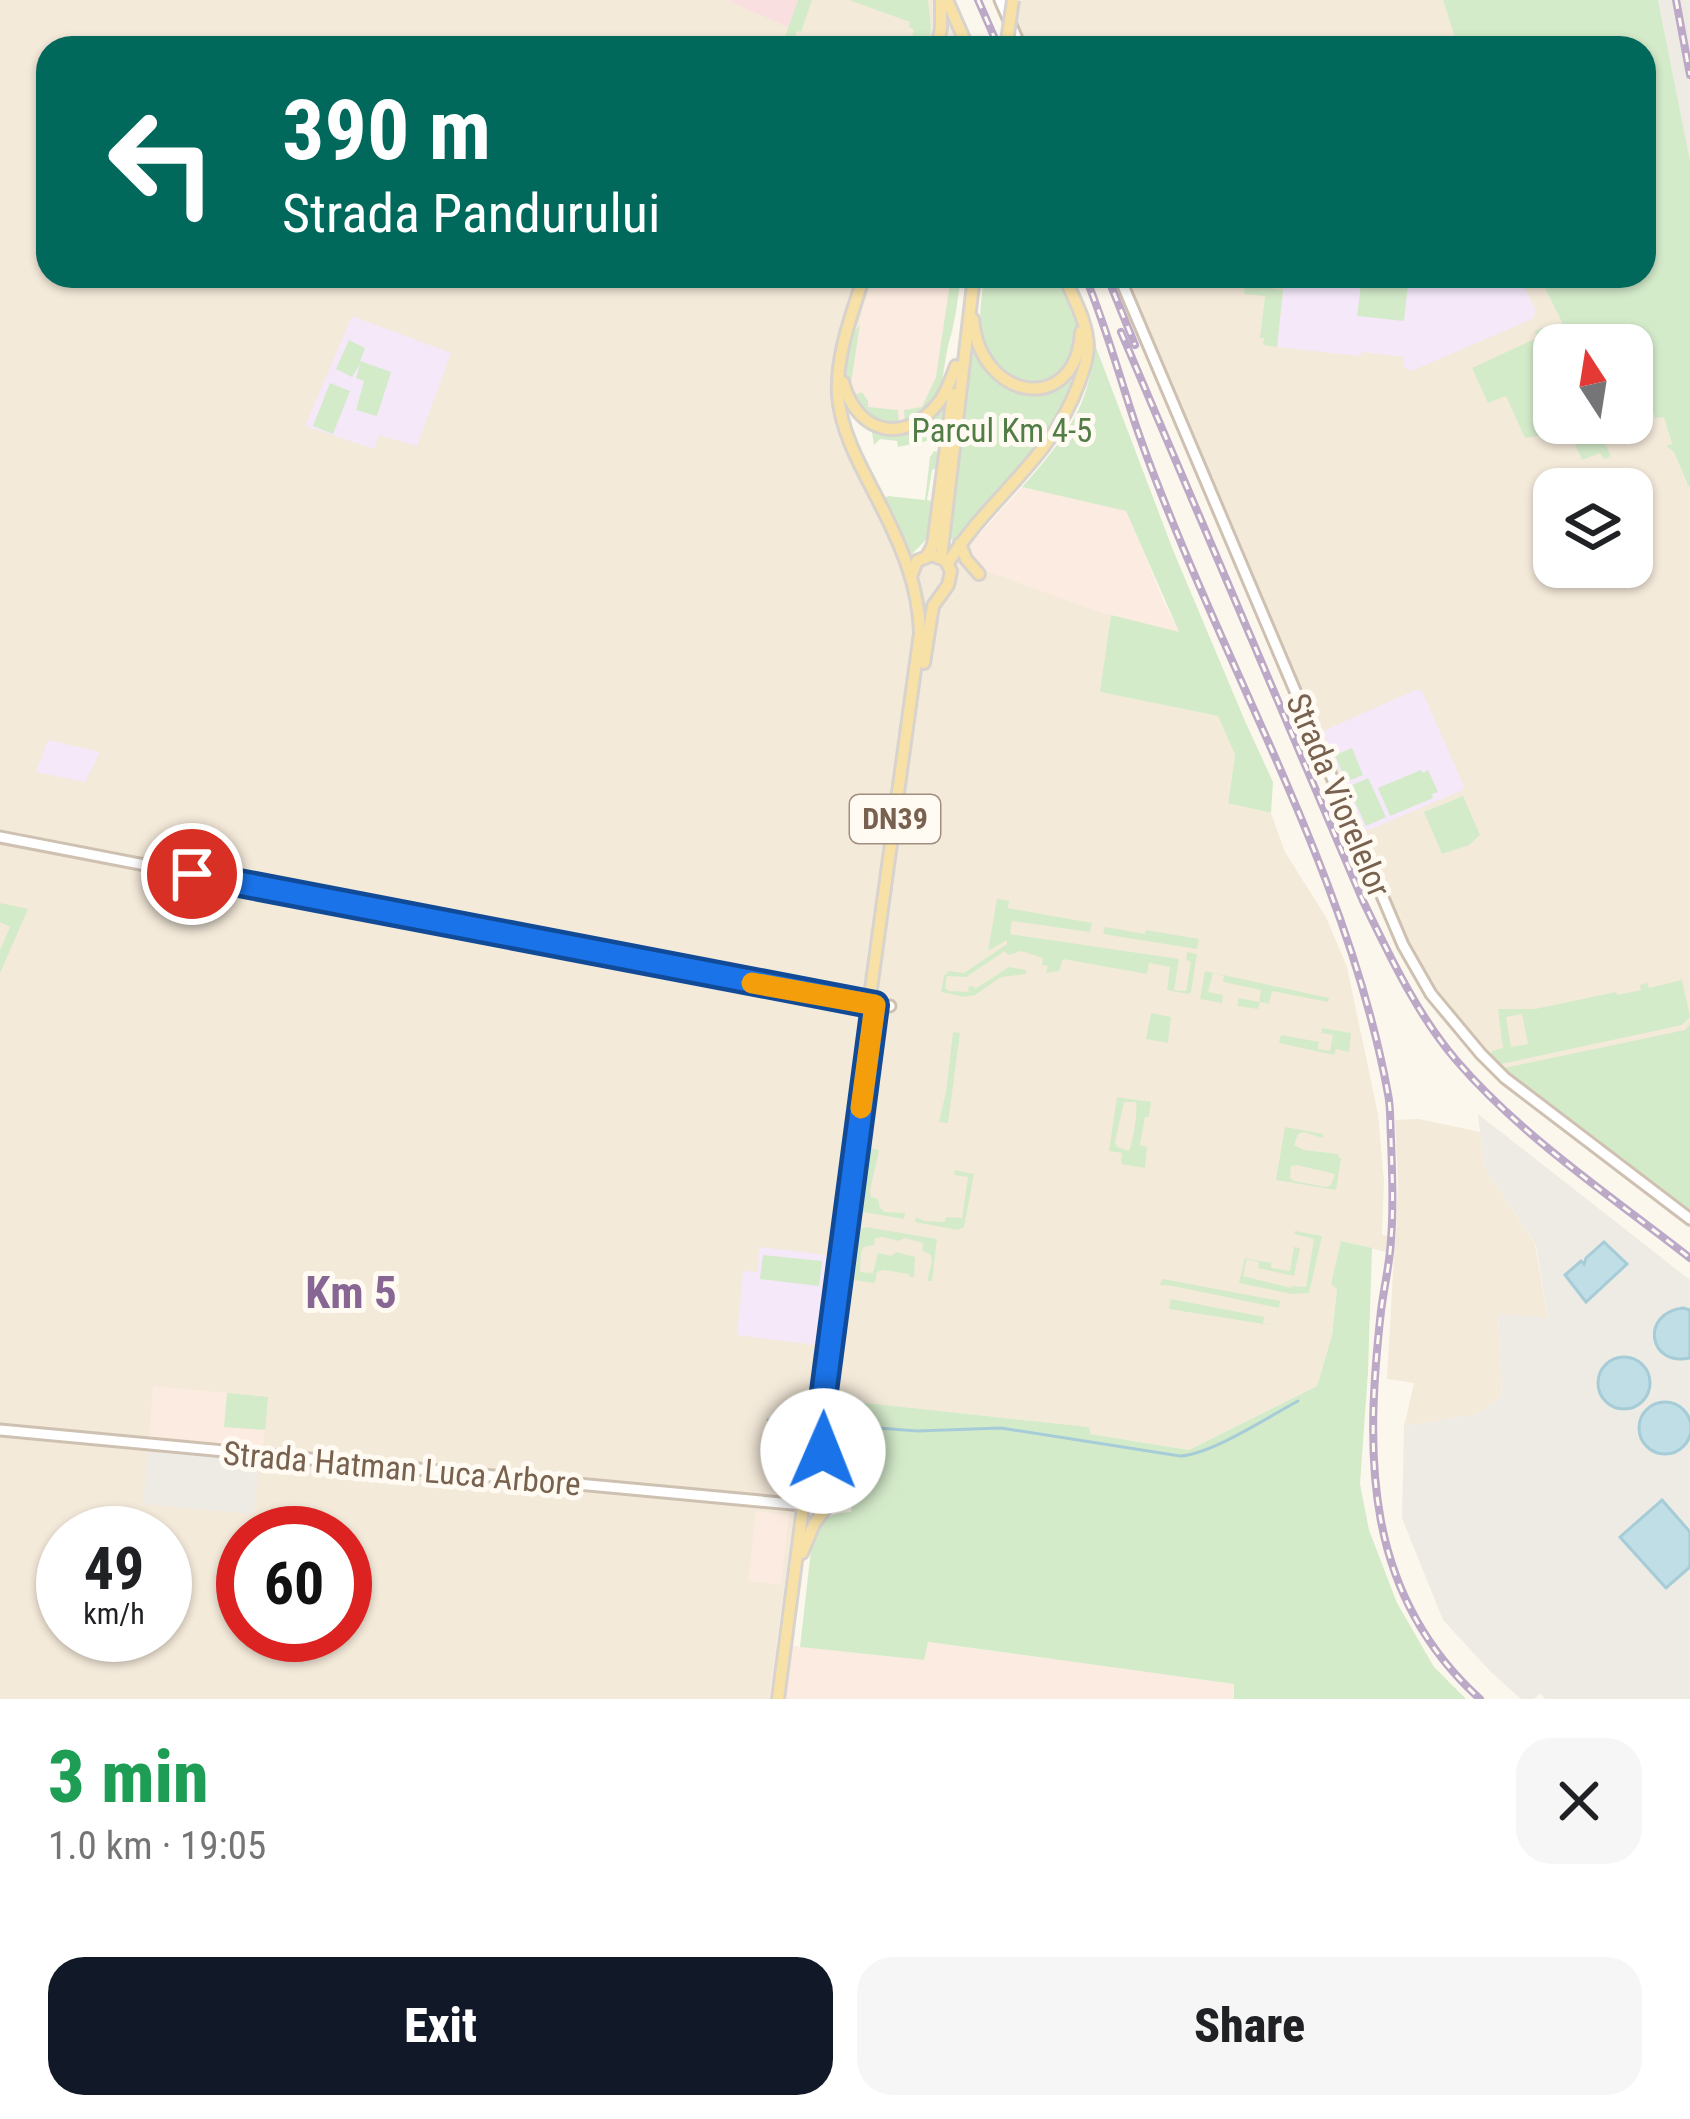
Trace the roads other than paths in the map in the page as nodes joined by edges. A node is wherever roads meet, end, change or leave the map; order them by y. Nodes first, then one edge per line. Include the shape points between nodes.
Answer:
1 (944, 0) edge
2 (1006, 0) edge
3 (948, 16) junction
4 (941, 36) edge
5 (960, 36) edge
6 (1004, 36) edge
7 (1018, 36) edge
8 (861, 288) edge
9 (969, 288) edge
10 (972, 288) edge
11 (1069, 288) edge
12 (1124, 288) edge
13 (972, 291) junction
14 (1081, 317) junction
15 (840, 362) junction
16 (1075, 365) junction
17 (956, 366) junction
18 (1078, 383) junction
19 (960, 544) junction
20 (939, 559) junction
21 (979, 574) dead end
22 (914, 582) junction
23 (942, 592) junction
24 (0, 836) edge
25 (872, 1004) junction
26 (890, 1006) dead end
27 (1690, 1219) edge
28 (0, 1430) edge
29 (806, 1480) junction
30 (837, 1480) junction
31 (830, 1503) junction
32 (803, 1505) junction
33 (782, 1699) edge

1 - 3 main road
2 - 6 main road, bridge
2 - 7 street
3 - 4 main road
3 - 5 main road
8 - 15 main road
9 - 17 main road
10 - 13 main road, DN39
11 - 14 main road
12 - 27 street, Strada Viorelelor via 1403,945 1431,994 1505,1078
13 - 16 main road via 978,347 1006,382 1037,388
13 - 20 main road, DN39
14 - 16 main road
14 - 18 main road via 1088,347
15 - 17 main road via 855,410 883,428 928,414
15 - 22 main road via 844,428
16 - 18 main road
17 - 20 main road, DN39 via 933,545
18 - 19 main road via 1048,444
19 - 20 main road
19 - 21 main road
20 - 22 main road, DN39 via 914,566
20 - 23 main road, DN39 via 951,571
22 - 23 main road via 931,595
22 - 25 main road, DN39 via 920,633
23 - 25 main road, DN39 via 928,637
24 - 25 street
25 - 26 street
25 - 29 main road, DN39
25 - 30 main road, DN39 via 821,1419 823,1451
28 - 32 street, Strada Hatman Luca Arbore
29 - 30 main road via 824,1471
29 - 32 main road, DN39
30 - 31 main road, DN39
31 - 32 main road
31 - 33 main road, DN39 via 803,1550
32 - 33 main road, DN39

